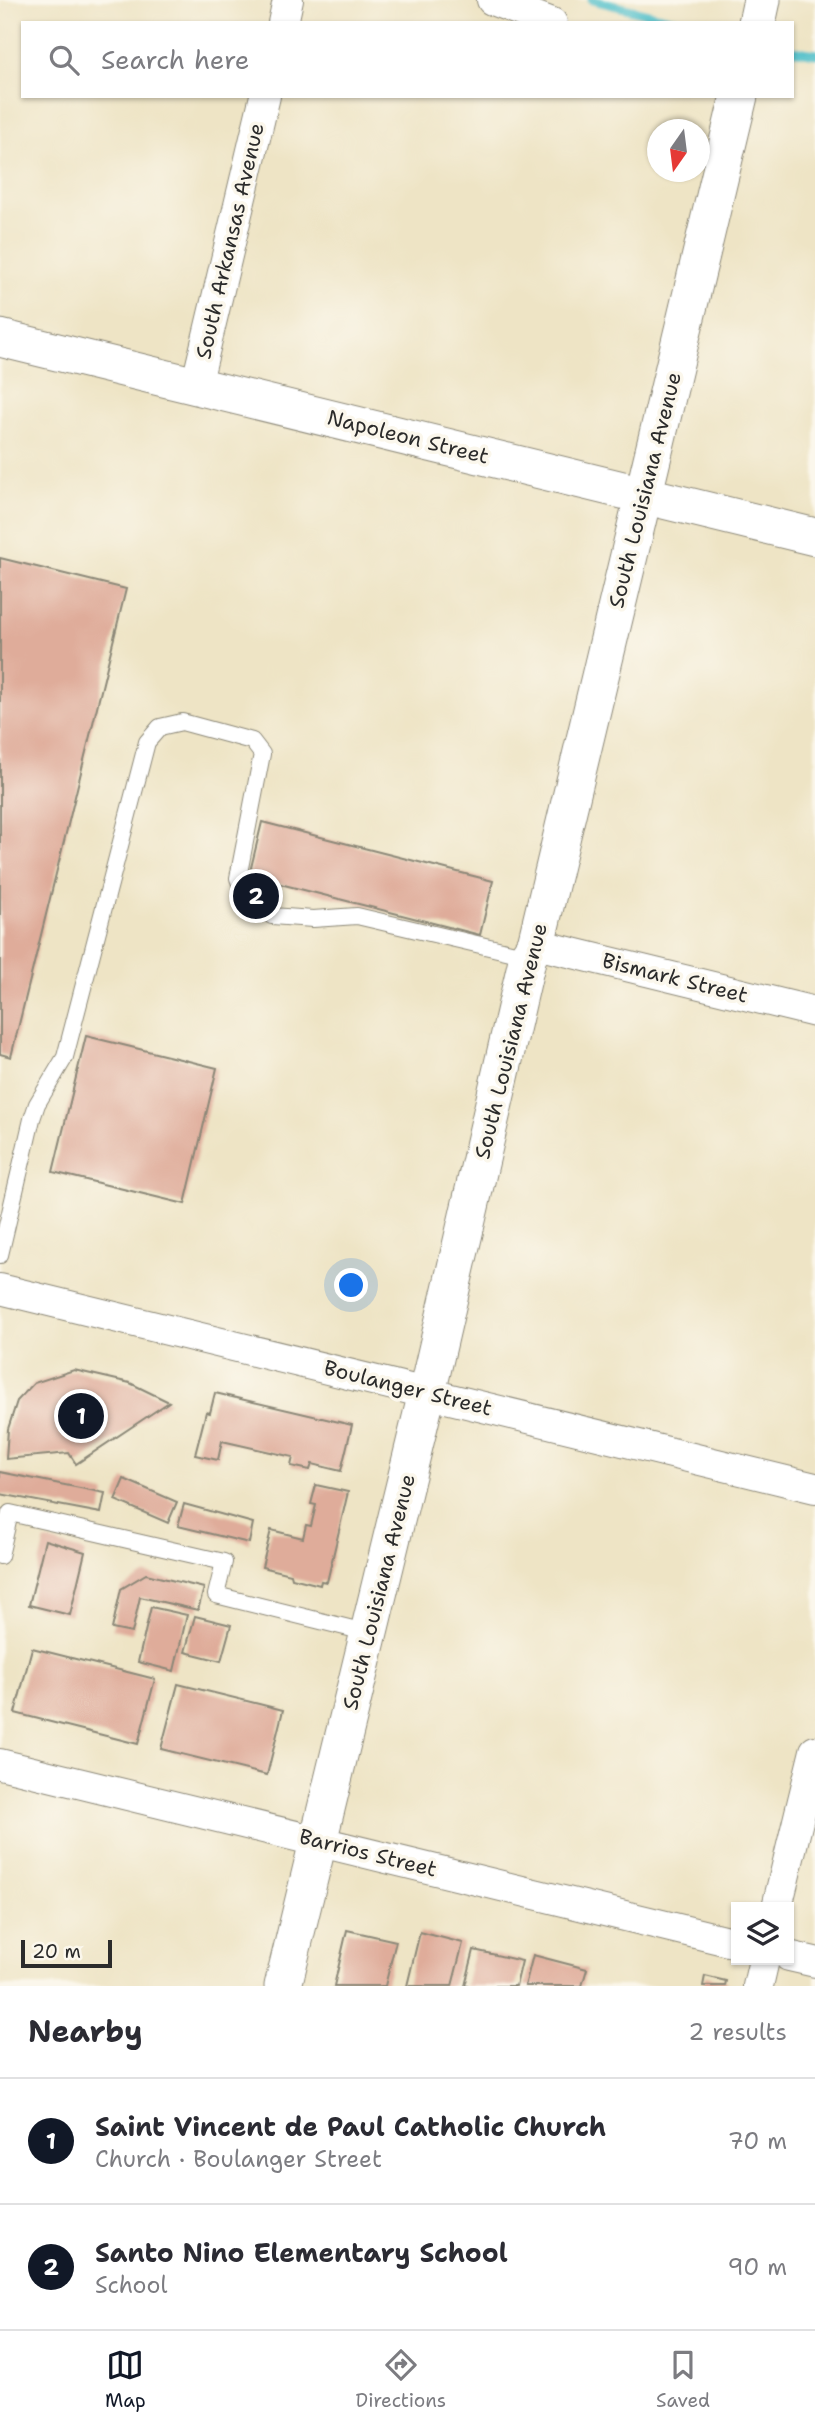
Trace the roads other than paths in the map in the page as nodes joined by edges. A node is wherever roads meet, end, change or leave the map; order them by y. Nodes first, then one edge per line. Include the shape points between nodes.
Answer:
1 (288, 0) edge
2 (492, 0) edge
3 (762, 0) edge
4 (283, 21) edge
5 (547, 21) edge
6 (757, 21) edge
7 (265, 98) edge
8 (739, 98) edge
9 (0, 338) edge
10 (196, 386) junction
11 (644, 495) junction
12 (815, 537) edge
13 (532, 950) junction
14 (815, 1012) edge
15 (0, 1255) edge
16 (0, 1289) edge
17 (427, 1393) junction
18 (815, 1488) edge
19 (5, 1512) edge
20 (0, 1556) edge
21 (369, 1633) junction
22 (815, 1751) edge
23 (0, 1764) edge
24 (318, 1841) junction
25 (778, 1902) edge
26 (731, 1942) edge
27 (794, 1957) edge
28 (815, 1962) edge
29 (763, 1965) edge
30 (283, 1986) edge
31 (758, 1986) edge

1 - 4 street
2 - 5 street
3 - 6 street
7 - 10 street, South Arkansas Avenue
8 - 11 street, South Louisiana Avenue
9 - 10 street, Napoleon Street
10 - 11 street, Napoleon Street
11 - 12 street, Napoleon Street
11 - 13 street, South Louisiana Avenue
13 - 14 street, Bismark Street
13 - 15 lane via 357,916 272,916 246,899 238,877 262,754 252,741 182,722 160,727 147,742 65,1057 32,1119
13 - 17 street, South Louisiana Avenue
16 - 17 street, Boulanger Street
17 - 18 street, Boulanger Street
17 - 21 street, South Louisiana Avenue
19 - 20 lane
19 - 21 lane via 224,1562 216,1595
21 - 24 street, South Louisiana Avenue
22 - 25 street
23 - 24 street, Barrios Street
24 - 26 street, Barrios Street
24 - 30 street, South Louisiana Avenue
27 - 28 street
29 - 31 street

